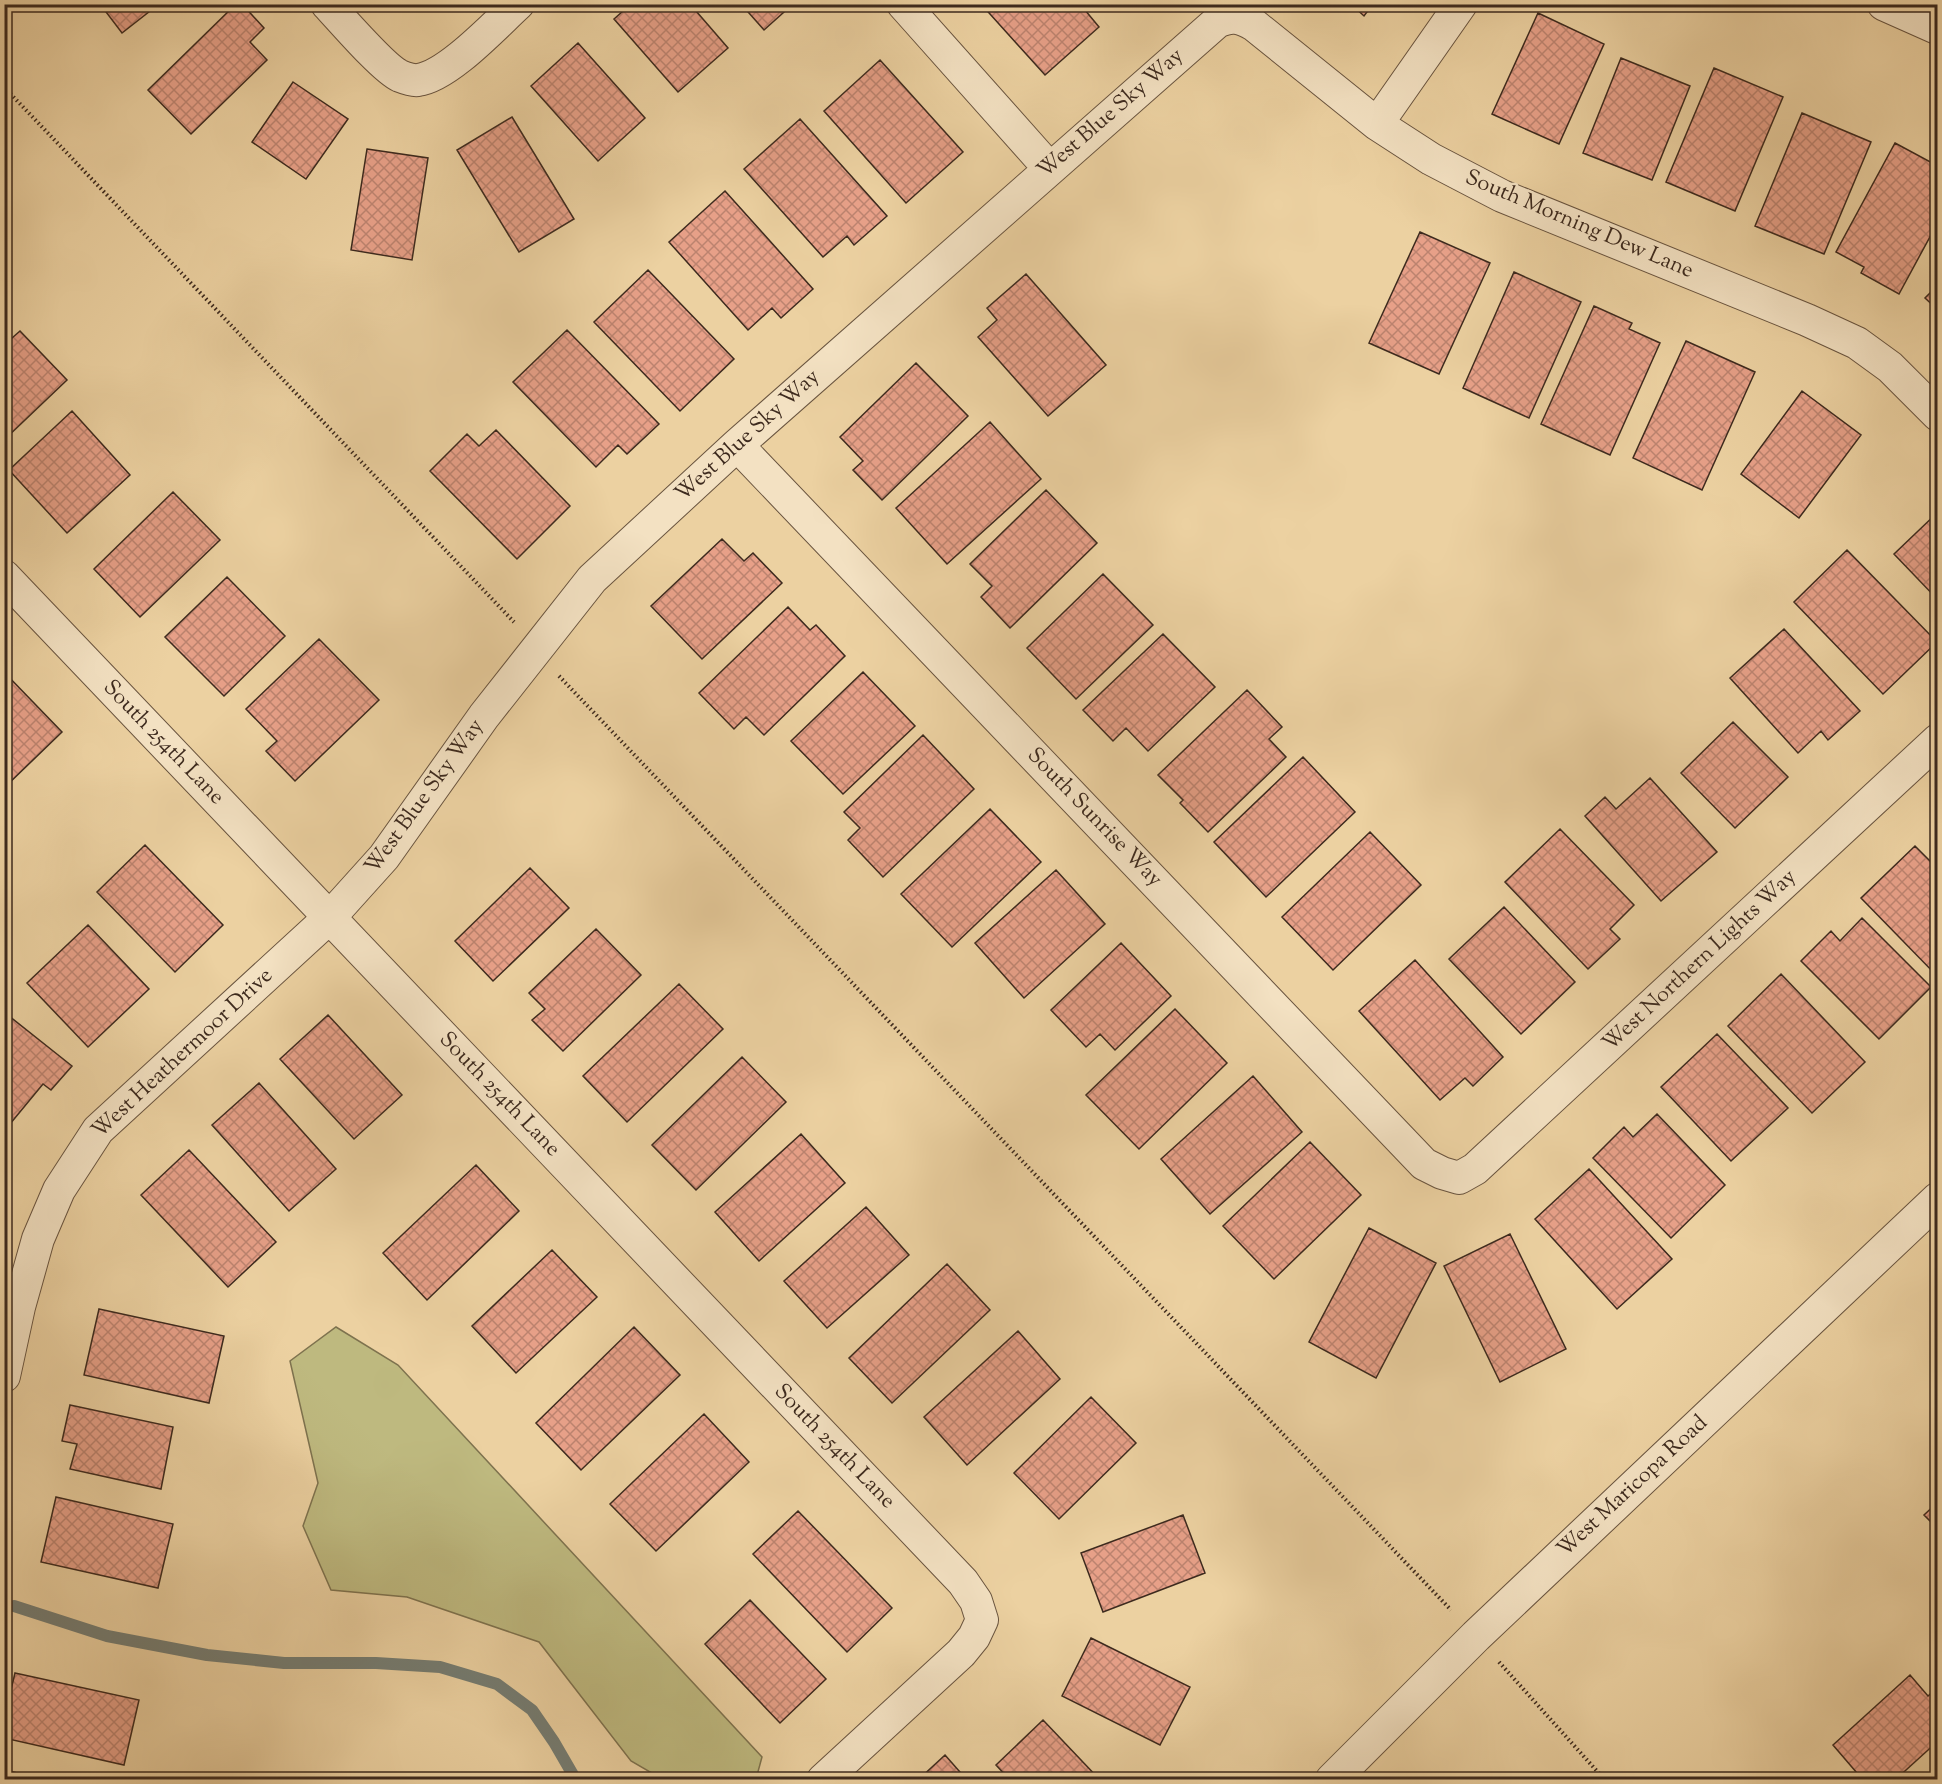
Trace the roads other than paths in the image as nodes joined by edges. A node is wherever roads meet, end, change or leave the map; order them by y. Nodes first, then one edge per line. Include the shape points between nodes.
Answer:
1 (327, 4) edge
2 (518, 4) edge
3 (903, 4) edge
4 (1461, 4) edge
5 (1884, 4) edge
6 (1229, 16) joint
7 (1938, 28) edge
8 (1377, 124) junction
9 (1049, 168) junction
10 (1938, 415) edge
11 (737, 445) junction
12 (4, 576) edge
13 (1938, 740) edge
14 (330, 917) junction
15 (1459, 1178) joint
16 (1938, 1199) edge
17 (4, 1376) edge
18 (823, 1779) edge
19 (1332, 1779) edge

1 - 2 street via 399,76 417,81 449,65
3 - 9 street
4 - 8 street
5 - 7 street
6 - 8 street, South Morning Dew Lane via 1254,25
6 - 9 street, West Blue Sky Way via 1217,22
8 - 10 street, South Morning Dew Lane via 1431,159 1502,196 1857,343 1890,367
9 - 11 street, West Blue Sky Way
11 - 14 street, West Blue Sky Way via 592,579 484,716 384,857
11 - 15 street, South Sunrise Way via 1424,1164
12 - 14 street, South 254th Lane
13 - 15 street, West Northern Lights Way via 1475,1169
14 - 17 street, West Heathermoor Drive via 98,1130 59,1190 38,1239
14 - 18 street, South 254th Lane via 963,1582 976,1601 982,1620 961,1653
16 - 19 street, West Maricopa Road via 1476,1636

